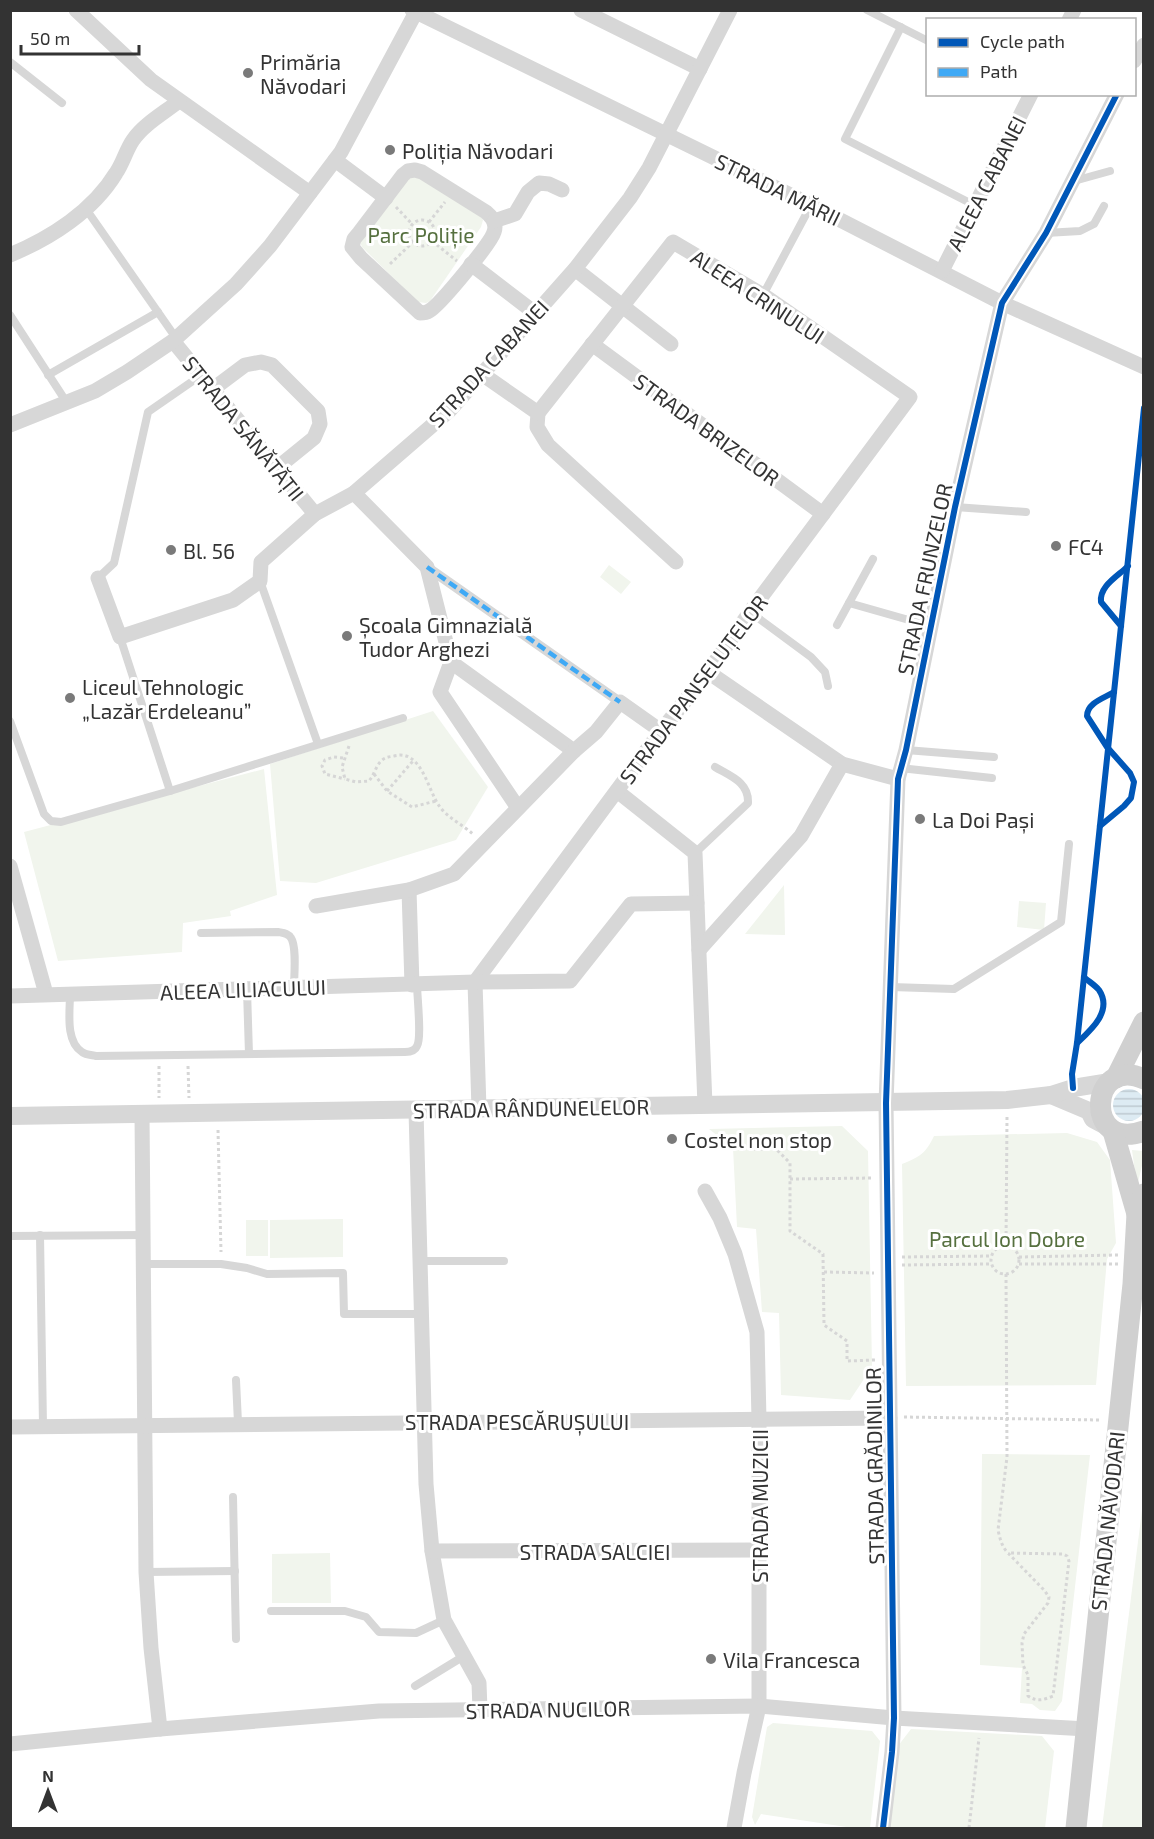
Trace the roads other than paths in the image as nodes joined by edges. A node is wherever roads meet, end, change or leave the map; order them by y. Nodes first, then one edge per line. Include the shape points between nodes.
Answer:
1 (76, 10) edge
2 (581, 10) edge
3 (730, 10) edge
4 (867, 10) edge
5 (414, 11) edge
6 (602, 15) edge
7 (901, 27) junction
8 (926, 40) edge
9 (10, 62) edge
10 (700, 69) junction
11 (1029, 96) edge
12 (1116, 96) edge
13 (179, 101) junction
14 (62, 103) dead end
15 (666, 134) junction
16 (335, 160) junction
17 (1110, 171) dead end
18 (1072, 182) junction
19 (562, 190) dead end
20 (310, 193) junction
21 (386, 198) junction
22 (811, 205) junction
23 (974, 205) junction
24 (1104, 206) dead end
25 (86, 209) junction
26 (494, 221) junction
27 (1046, 233) junction
28 (10, 255) edge
29 (469, 267) junction
30 (575, 269) junction
31 (942, 271) junction
32 (763, 295) junction
33 (1002, 303) junction
34 (623, 306) junction
35 (159, 312) junction
36 (535, 313) junction
37 (10, 315) edge
38 (174, 339) junction
39 (592, 344) junction
40 (671, 344) dead end
41 (1143, 368) edge
42 (482, 374) junction
43 (48, 375) junction
44 (200, 376) junction
45 (213, 389) junction
46 (910, 397) joint
47 (67, 403) junction
48 (538, 413) junction
49 (11, 427) edge
50 (277, 468) junction
51 (354, 493) junction
52 (956, 507) junction
53 (1026, 512) dead end
54 (315, 514) junction
55 (823, 514) junction
56 (873, 559) dead end
57 (676, 562) dead end
58 (427, 567) junction
59 (98, 578) joint
60 (260, 581) junction
61 (849, 603) junction
62 (750, 612) junction
63 (837, 625) dead end
64 (930, 626) junction
65 (120, 637) junction
66 (451, 662) junction
67 (708, 672) junction
68 (828, 686) dead end
69 (620, 702) junction
70 (403, 718) dead end
71 (10, 721) edge
72 (661, 731) junction
73 (318, 744) junction
74 (906, 750) junction
75 (574, 752) junction
76 (994, 757) dead end
77 (842, 764) junction
78 (714, 767) dead end
79 (899, 773) junction
80 (992, 778) dead end
81 (170, 791) junction
82 (617, 791) junction
83 (518, 808) junction
84 (1069, 844) dead end
85 (695, 853) junction
86 (10, 866) edge
87 (409, 890) junction
88 (697, 903) junction
89 (316, 906) dead end
90 (201, 933) dead end
91 (699, 950) junction
92 (475, 982) junction
93 (414, 984) junction
94 (891, 987) junction
95 (294, 988) junction
96 (247, 990) junction
97 (70, 993) junction
98 (46, 994) junction
99 (10, 996) edge
100 (1143, 1022) edge
101 (249, 1054) junction
102 (1143, 1079) edge
103 (1113, 1080) junction
104 (1051, 1095) junction
105 (886, 1103) junction
106 (705, 1105) junction
107 (479, 1109) junction
108 (416, 1110) junction
109 (142, 1114) junction
110 (10, 1116) edge
111 (1111, 1129) junction
112 (1143, 1131) edge
113 (705, 1191) dead end
114 (1140, 1204) edge
115 (40, 1235) junction
116 (144, 1235) junction
117 (10, 1236) edge
118 (504, 1261) dead end
119 (420, 1262) junction
120 (144, 1264) junction
121 (421, 1314) junction
122 (236, 1380) dead end
123 (890, 1418) junction
124 (759, 1420) junction
125 (424, 1421) junction
126 (238, 1423) junction
127 (144, 1425) junction
128 (10, 1426) edge
129 (43, 1426) junction
130 (234, 1497) dead end
131 (759, 1550) junction
132 (432, 1551) junction
133 (235, 1571) junction
134 (146, 1572) junction
135 (272, 1611) dead end
136 (444, 1620) junction
137 (236, 1639) dead end
138 (464, 1656) junction
139 (415, 1686) dead end
140 (759, 1706) junction
141 (480, 1710) junction
142 (894, 1718) junction
143 (160, 1729) junction
144 (1087, 1729) junction
145 (10, 1744) edge
146 (734, 1828) edge
147 (883, 1828) edge
148 (1076, 1828) edge

1 - 13 street
2 - 6 street
3 - 10 street, STRADA CABANEI
4 - 7 lane
5 - 15 street, STRADA MĂRII
5 - 16 street, STRADA SĂNĂTĂȚII
6 - 10 street
7 - 8 lane
7 - 23 lane via 845,139
9 - 14 lane
10 - 15 street, STRADA CABANEI
11 - 23 street, ALEEA CABANEI
12 - 18 street, STRADA FRUNZELOR
13 - 20 street
13 - 25 street via 133,140 116,174
15 - 22 street, STRADA MĂRII
15 - 30 street, STRADA CABANEI via 630,198
16 - 20 street, STRADA SĂNĂTĂȚII
16 - 21 street
17 - 18 lane
18 - 27 street, STRADA FRUNZELOR
19 - 26 street via 539,183 514,214
20 - 38 street, STRADA SĂNĂTĂȚII via 236,284
21 - 26 street via 403,175 415,170 486,212
21 - 29 street via 352,247 420,313 435,307
22 - 31 street, STRADA MĂRII
22 - 32 lane
23 - 31 street, ALEEA CABANEI
24 - 27 lane via 1095,224 1080,231
25 - 28 street
25 - 35 lane
26 - 29 street via 494,234
27 - 33 street, STRADA FRUNZELOR
29 - 36 street
30 - 34 street
30 - 36 street, STRADA CABANEI
31 - 33 street, STRADA MĂRII
32 - 34 street, ALEEA CRINULUI via 673,242
32 - 46 street, ALEEA CRINULUI
33 - 41 street, STRADA MĂRII
33 - 52 street, STRADA FRUNZELOR
34 - 39 street
34 - 40 street
35 - 38 lane
35 - 43 lane
36 - 42 street, STRADA CABANEI
37 - 43 lane
38 - 44 street, STRADA SĂNĂTĂȚII
38 - 47 street, STRADA SĂNĂTĂȚII via 95,391
39 - 48 street
39 - 55 street, STRADA BRIZELOR
42 - 48 street
42 - 51 street, STRADA CABANEI via 450,410
43 - 47 lane
44 - 45 street, STRADA SĂNĂTĂȚII
44 - 59 lane via 148,412 114,563
45 - 50 street, STRADA SĂNĂTĂȚII
45 - 50 street via 245,365 261,362 272,365 318,411 320,423 314,438
46 - 55 street, STRADA PANSELUȚELOR
47 - 49 street, STRADA SĂNĂTĂȚII
48 - 57 street via 537,428 548,446
50 - 54 street, STRADA SĂNĂTĂȚII
51 - 54 street, STRADA CABANEI
51 - 58 street
52 - 53 lane
52 - 64 street, STRADA FRUNZELOR
54 - 60 street, STRADA CABANEI via 261,562
55 - 62 street, STRADA PANSELUȚELOR
56 - 61 lane
58 - 66 street
58 - 69 street
59 - 65 street
60 - 65 street via 233,600
60 - 73 lane
61 - 63 lane
61 - 64 lane
62 - 67 street, STRADA PANSELUȚELOR
62 - 68 lane via 811,657 825,672
64 - 74 street, STRADA FRUNZELOR
65 - 81 lane
66 - 75 street
66 - 83 street via 440,692
67 - 72 street, STRADA PANSELUȚELOR
67 - 77 street
69 - 72 street
69 - 75 street
70 - 73 lane
71 - 81 lane via 44,814 51,821 60,822
72 - 82 street, STRADA PANSELUȚELOR
73 - 81 lane
74 - 76 lane
74 - 79 street, STRADA FRUNZELOR
75 - 83 street
77 - 79 street
77 - 91 street via 801,836
78 - 85 lane via 743,784 748,803
79 - 80 lane
79 - 94 street, STRADA FRUNZELOR
82 - 85 street
82 - 92 street, STRADA PANSELUȚELOR
83 - 87 street via 454,874
84 - 94 lane via 1061,922 954,989
85 - 88 street
86 - 98 street
87 - 89 street
87 - 93 street
88 - 91 street
88 - 92 street, ALEEA LILIACULUI via 631,904 570,981
90 - 95 lane via 286,933 294,946
91 - 106 street
92 - 93 street, ALEEA LILIACULUI
92 - 107 street
93 - 95 street, ALEEA LILIACULUI
93 - 101 lane via 419,1037 412,1051
94 - 105 street, STRADA FRUNZELOR
95 - 96 street, ALEEA LILIACULUI
96 - 97 street, ALEEA LILIACULUI
96 - 101 lane
97 - 98 street, ALEEA LILIACULUI
97 - 101 lane via 71,1030 74,1043 83,1053
98 - 99 street, ALEEA LILIACULUI
100 - 103 main road
102 - 103 main road via 1126,1075
103 - 104 street, STRADA RÂNDUNELELOR
103 - 111 main road, STRADA NĂVODARI via 1099,1102 1103,1119
104 - 105 street, STRADA RÂNDUNELELOR
104 - 111 street, STRADA RÂNDUNELELOR via 1089,1111 1093,1119
105 - 106 street, STRADA RÂNDUNELELOR
105 - 123 street, STRADA GRĂDINILOR
106 - 107 street, STRADA RÂNDUNELELOR
107 - 108 street, STRADA RÂNDUNELELOR
108 - 109 street, STRADA RÂNDUNELELOR
108 - 119 street
109 - 110 street, STRADA RÂNDUNELELOR
109 - 116 street
111 - 112 main road via 1133,1135
111 - 114 main road, STRADA NĂVODARI
113 - 124 street, STRADA MUZICII via 735,1254 757,1332
114 - 144 main road, STRADA NĂVODARI
115 - 116 lane
115 - 117 lane
115 - 129 lane
116 - 120 street
118 - 119 lane
119 - 121 street
120 - 121 lane via 221,1264 267,1274 343,1273 344,1314
120 - 127 street
121 - 125 street
122 - 126 lane
123 - 124 street, STRADA PESCĂRUȘULUI
123 - 142 street, STRADA GRĂDINILOR
124 - 125 street, STRADA PESCĂRUȘULUI
124 - 131 street, STRADA MUZICII
125 - 126 street, STRADA PESCĂRUȘULUI
125 - 132 street
126 - 127 street, STRADA PESCĂRUȘULUI
127 - 129 street, STRADA PESCĂRUȘULUI
127 - 134 street
128 - 129 street, STRADA PESCĂRUȘULUI
130 - 133 lane
131 - 132 street, STRADA SALCIEI
131 - 140 street, STRADA MUZICII
132 - 136 street
133 - 134 lane
133 - 137 lane
134 - 143 street
135 - 136 lane via 345,1611 366,1617 379,1632 416,1633
136 - 138 street
138 - 139 lane
138 - 141 street via 479,1683
140 - 141 street, STRADA NUCILOR
140 - 142 street, STRADA NUCILOR
140 - 146 street, STRADA MUZICII
141 - 143 street, STRADA NUCILOR via 379,1711
142 - 144 street, STRADA NUCILOR
142 - 147 street, STRADA GRĂDINILOR
143 - 145 street, STRADA NUCILOR
144 - 148 main road, STRADA NĂVODARI

